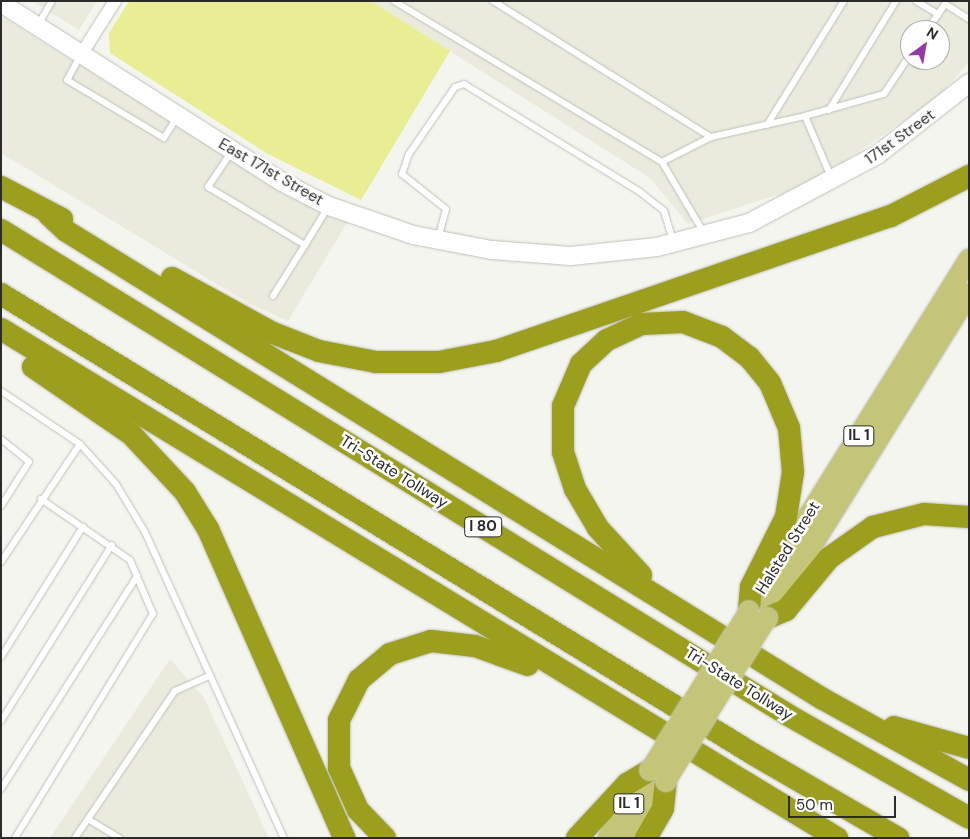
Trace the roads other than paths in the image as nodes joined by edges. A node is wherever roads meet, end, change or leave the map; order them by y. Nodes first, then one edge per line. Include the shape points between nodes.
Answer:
1 (52, 1) edge
2 (115, 1) edge
3 (394, 1) edge
4 (493, 1) edge
5 (844, 1) edge
6 (896, 1) edge
7 (916, 1) edge
8 (1, 3) edge
9 (945, 3) edge
10 (938, 14) junction
11 (969, 19) edge
12 (934, 20) edge
13 (38, 26) junction
14 (82, 53) junction
15 (900, 70) edge
16 (969, 84) edge
17 (829, 110) junction
18 (178, 115) junction
19 (806, 116) junction
20 (767, 125) junction
21 (711, 137) junction
22 (233, 150) junction
23 (662, 162) junction
24 (969, 176) edge
25 (829, 182) junction
26 (1, 187) edge
27 (329, 206) junction
28 (49, 215) junction
29 (1, 230) edge
30 (705, 234) junction
31 (437, 240) junction
32 (674, 242) junction
33 (305, 245) junction
34 (969, 259) edge
35 (1, 294) edge
36 (969, 294) edge
37 (273, 296) dead end
38 (1, 329) edge
39 (1, 346) edge
40 (1, 391) edge
41 (2, 443) edge
42 (80, 444) junction
43 (41, 499) junction
44 (1, 506) edge
45 (969, 517) edge
46 (83, 527) junction
47 (112, 545) junction
48 (1, 562) edge
49 (136, 576) junction
50 (758, 615) junction
51 (693, 619) junction
52 (1, 657) edge
53 (208, 676) junction
54 (823, 699) junction
55 (629, 712) junction
56 (1, 721) edge
57 (969, 748) edge
58 (723, 768) junction
59 (658, 776) junction
60 (969, 780) edge
61 (1, 789) edge
62 (969, 818) edge
63 (90, 821) junction
64 (15, 838) edge
65 (75, 838) edge
66 (118, 838) edge
67 (284, 838) edge
68 (344, 838) edge
69 (385, 838) edge
70 (577, 838) edge
71 (608, 838) edge
72 (631, 838) edge
73 (646, 838) edge
74 (807, 838) edge
75 (837, 838) edge
76 (898, 838) edge

1 - 13 lane
2 - 14 street
3 - 23 lane
4 - 21 lane
5 - 20 lane
6 - 17 lane
7 - 10 lane
8 - 13 street
9 - 10 lane
9 - 11 lane
10 - 12 lane
13 - 14 street
14 - 18 street, East 171st Street
14 - 18 lane via 67,80 164,138
15 - 17 lane via 884,94
16 - 25 street, 171st Street via 921,123
17 - 19 lane
18 - 22 street, East 171st Street
19 - 20 lane
19 - 25 lane
20 - 21 lane
21 - 23 lane
22 - 27 street, East 171st Street
22 - 33 lane via 208,187
23 - 30 lane
24 - 28 highway via 898,213 530,340 468,358 417,363 357,359 288,340 70,222
25 - 30 street, East 171st Street via 749,223
26 - 28 highway
27 - 31 street, East 171st Street
27 - 33 lane
28 - 51 highway via 66,231
29 - 62 highway, Tri-State Tollway / I 80 via 788,715
30 - 32 street, East 171st Street
31 - 32 street, East 171st Street via 492,250 571,256
31 - 32 lane via 446,209 402,174 409,154 455,87 464,84 640,192 664,211
33 - 37 lane
34 - 50 main road, Halsted Street / IL 1
35 - 76 highway via 745,749
36 - 50 main road, Halsted Street / IL 1
38 - 55 highway
39 - 68 highway via 124,428 185,492 208,530
40 - 42 lane
41 - 44 lane via 29,462
42 - 43 lane
42 - 53 lane via 116,484 145,532
43 - 46 lane
43 - 48 lane
45 - 50 highway via 911,516 861,534 819,568 786,610
46 - 47 lane
46 - 52 lane
47 - 49 lane via 130,560
47 - 56 lane
49 - 61 lane
49 - 64 lane via 153,614
50 - 51 highway via 751,587 781,534 789,503 792,454 785,412 761,370 736,346 695,326 654,322 617,333 581,364 565,395 562,440 575,489 598,528 627,562 681,603
50 - 59 main road, Halsted Street / IL 1, bridge
51 - 54 highway
53 - 63 lane via 175,691
53 - 67 lane
54 - 57 highway via 928,740
54 - 60 highway
55 - 58 highway
55 - 69 highway via 528,665 475,646 431,641 390,654 354,687 342,711 337,738 346,789 358,810
58 - 74 highway via 737,785
58 - 75 highway
59 - 70 highway via 627,784
59 - 71 main road, Halsted Street / IL 1
59 - 72 main road, Halsted Street / IL 1
59 - 73 highway via 663,808
63 - 65 lane
63 - 66 lane

